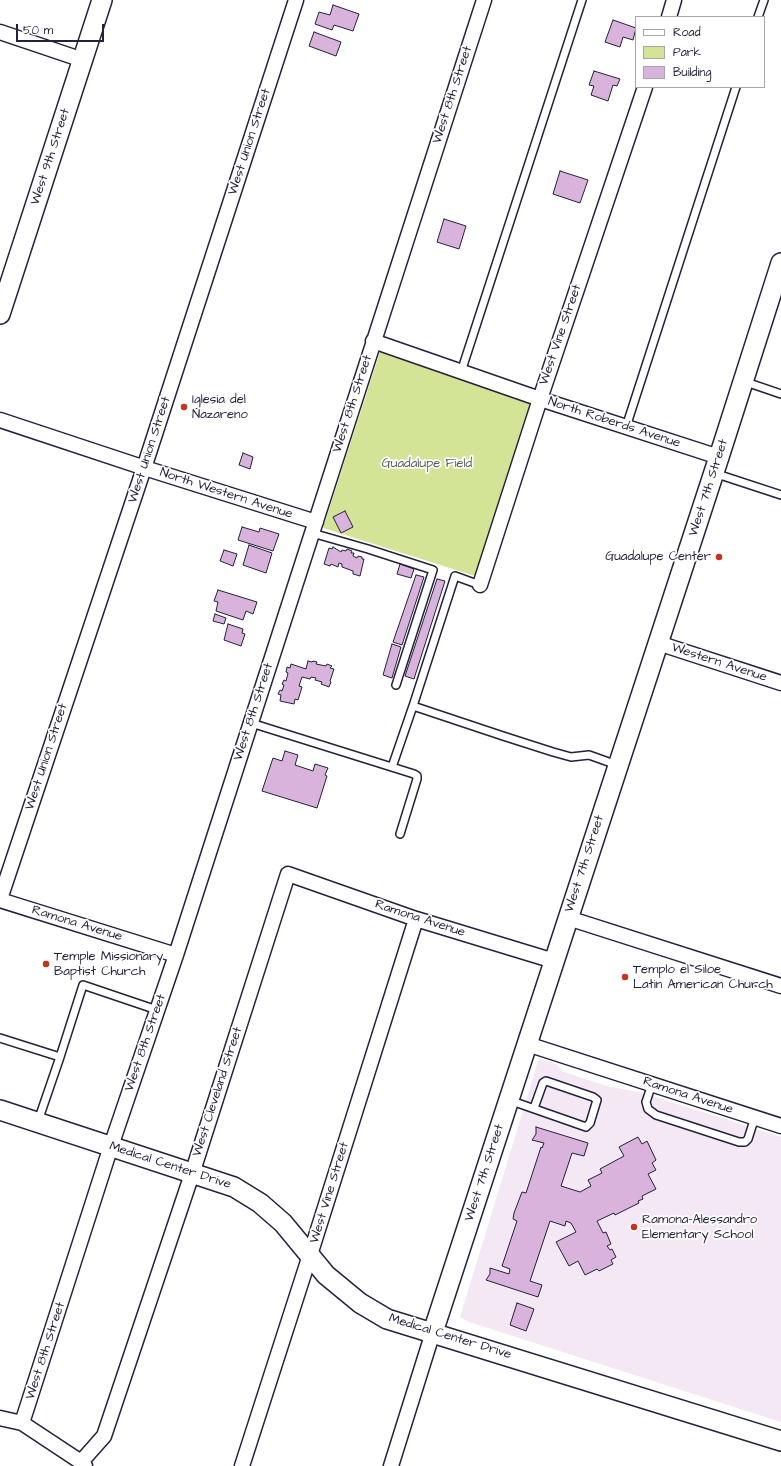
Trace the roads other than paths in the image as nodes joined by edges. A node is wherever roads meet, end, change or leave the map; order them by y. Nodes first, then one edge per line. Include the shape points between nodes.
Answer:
1 (102, 0) edge
2 (296, 0) edge
3 (484, 0) edge
4 (582, 0) edge
5 (674, 0) edge
6 (764, 0) edge
7 (669, 16) edge
8 (758, 16) edge
9 (0, 32) edge
10 (82, 60) junction
11 (645, 88) edge
12 (736, 88) edge
13 (781, 263) edge
14 (778, 284) edge
15 (0, 314) edge
16 (373, 341) junction
17 (461, 372) junction
18 (743, 381) junction
19 (781, 394) edge
20 (540, 400) junction
21 (0, 420) edge
22 (626, 427) junction
23 (716, 465) junction
24 (144, 468) junction
25 (781, 495) edge
26 (314, 528) junction
27 (480, 585) joint
28 (658, 643) junction
29 (781, 683) edge
30 (396, 685) dead end
31 (413, 706) junction
32 (251, 722) junction
33 (618, 765) junction
34 (392, 767) junction
35 (400, 834) dead end
36 (288, 874) joint
37 (0, 899) edge
38 (568, 918) junction
39 (416, 919) junction
40 (176, 955) junction
41 (554, 961) junction
42 (781, 986) edge
43 (157, 1010) junction
44 (0, 1038) edge
45 (527, 1044) junction
46 (60, 1057) junction
47 (652, 1084) junction
48 (509, 1100) junction
49 (534, 1108) junction
50 (0, 1110) edge
51 (755, 1118) junction
52 (37, 1122) junction
53 (781, 1126) edge
54 (111, 1146) junction
55 (192, 1174) junction
56 (310, 1255) junction
57 (433, 1332) junction
58 (0, 1418) edge
59 (22, 1424) junction
60 (781, 1441) edge
61 (83, 1464) edge
62 (242, 1466) edge
63 (391, 1466) edge

1 - 10 street, West 9th Street
2 - 24 street, West Union Street
3 - 16 street, West 8th Street
4 - 17 lane
5 - 7 street
6 - 8 lane
9 - 10 street
10 - 15 street, West 9th Street
11 - 20 street, West Vine Street
12 - 22 lane
13 - 14 street, West 7th Street
14 - 18 street, West 7th Street
16 - 17 street, North Roberds Avenue
16 - 26 street, West 8th Street
17 - 20 street, North Roberds Avenue
18 - 19 lane
18 - 23 street, West 7th Street
20 - 22 street, North Roberds Avenue
20 - 27 street, West Vine Street
21 - 24 street, North Western Avenue
22 - 23 street, North Roberds Avenue
23 - 25 lane
23 - 28 street, West 7th Street
24 - 26 street, North Western Avenue
24 - 37 street, West Union Street
26 - 30 lane via 433,570
26 - 32 street, West 8th Street
27 - 31 lane via 455,576
28 - 29 street, Western Avenue
28 - 33 street, West 7th Street
31 - 33 lane via 553,752 571,757 589,755
31 - 34 lane
32 - 34 lane
32 - 40 street, West 8th Street
33 - 38 street, West 7th Street
34 - 35 lane via 417,776
36 - 39 street, Ramona Avenue
36 - 55 street, West Cleveland Street
37 - 40 street, Ramona Avenue
38 - 41 street, West 7th Street
38 - 42 street
39 - 41 street, Ramona Avenue
39 - 56 street, West Vine Street
40 - 43 street, West 8th Street
41 - 45 street, West 7th Street
43 - 46 lane via 83,985
43 - 54 street, West 8th Street
44 - 46 lane
45 - 47 street, Ramona Avenue
45 - 48 street, West 7th Street
46 - 52 lane
47 - 51 street, Ramona Avenue
47 - 51 lane via 646,1102 648,1109 656,1115 739,1142 748,1139
48 - 49 lane
48 - 57 street, West 7th Street
49 - 49 lane via 586,1127 597,1100 546,1081
50 - 52 street, Medical Center Drive
51 - 53 street, Ramona Avenue
52 - 54 street, Medical Center Drive
54 - 55 street, Medical Center Drive
54 - 59 street, West 8th Street
55 - 56 street, Medical Center Drive via 234,1187 260,1203 283,1223
55 - 61 street, West Cleveland Street via 104,1436
56 - 57 street, Medical Center Drive via 326,1275 360,1303 387,1319
56 - 62 street, West Vine Street
57 - 60 street, Medical Center Drive
57 - 63 street, West 7th Street
58 - 59 street
59 - 61 street

